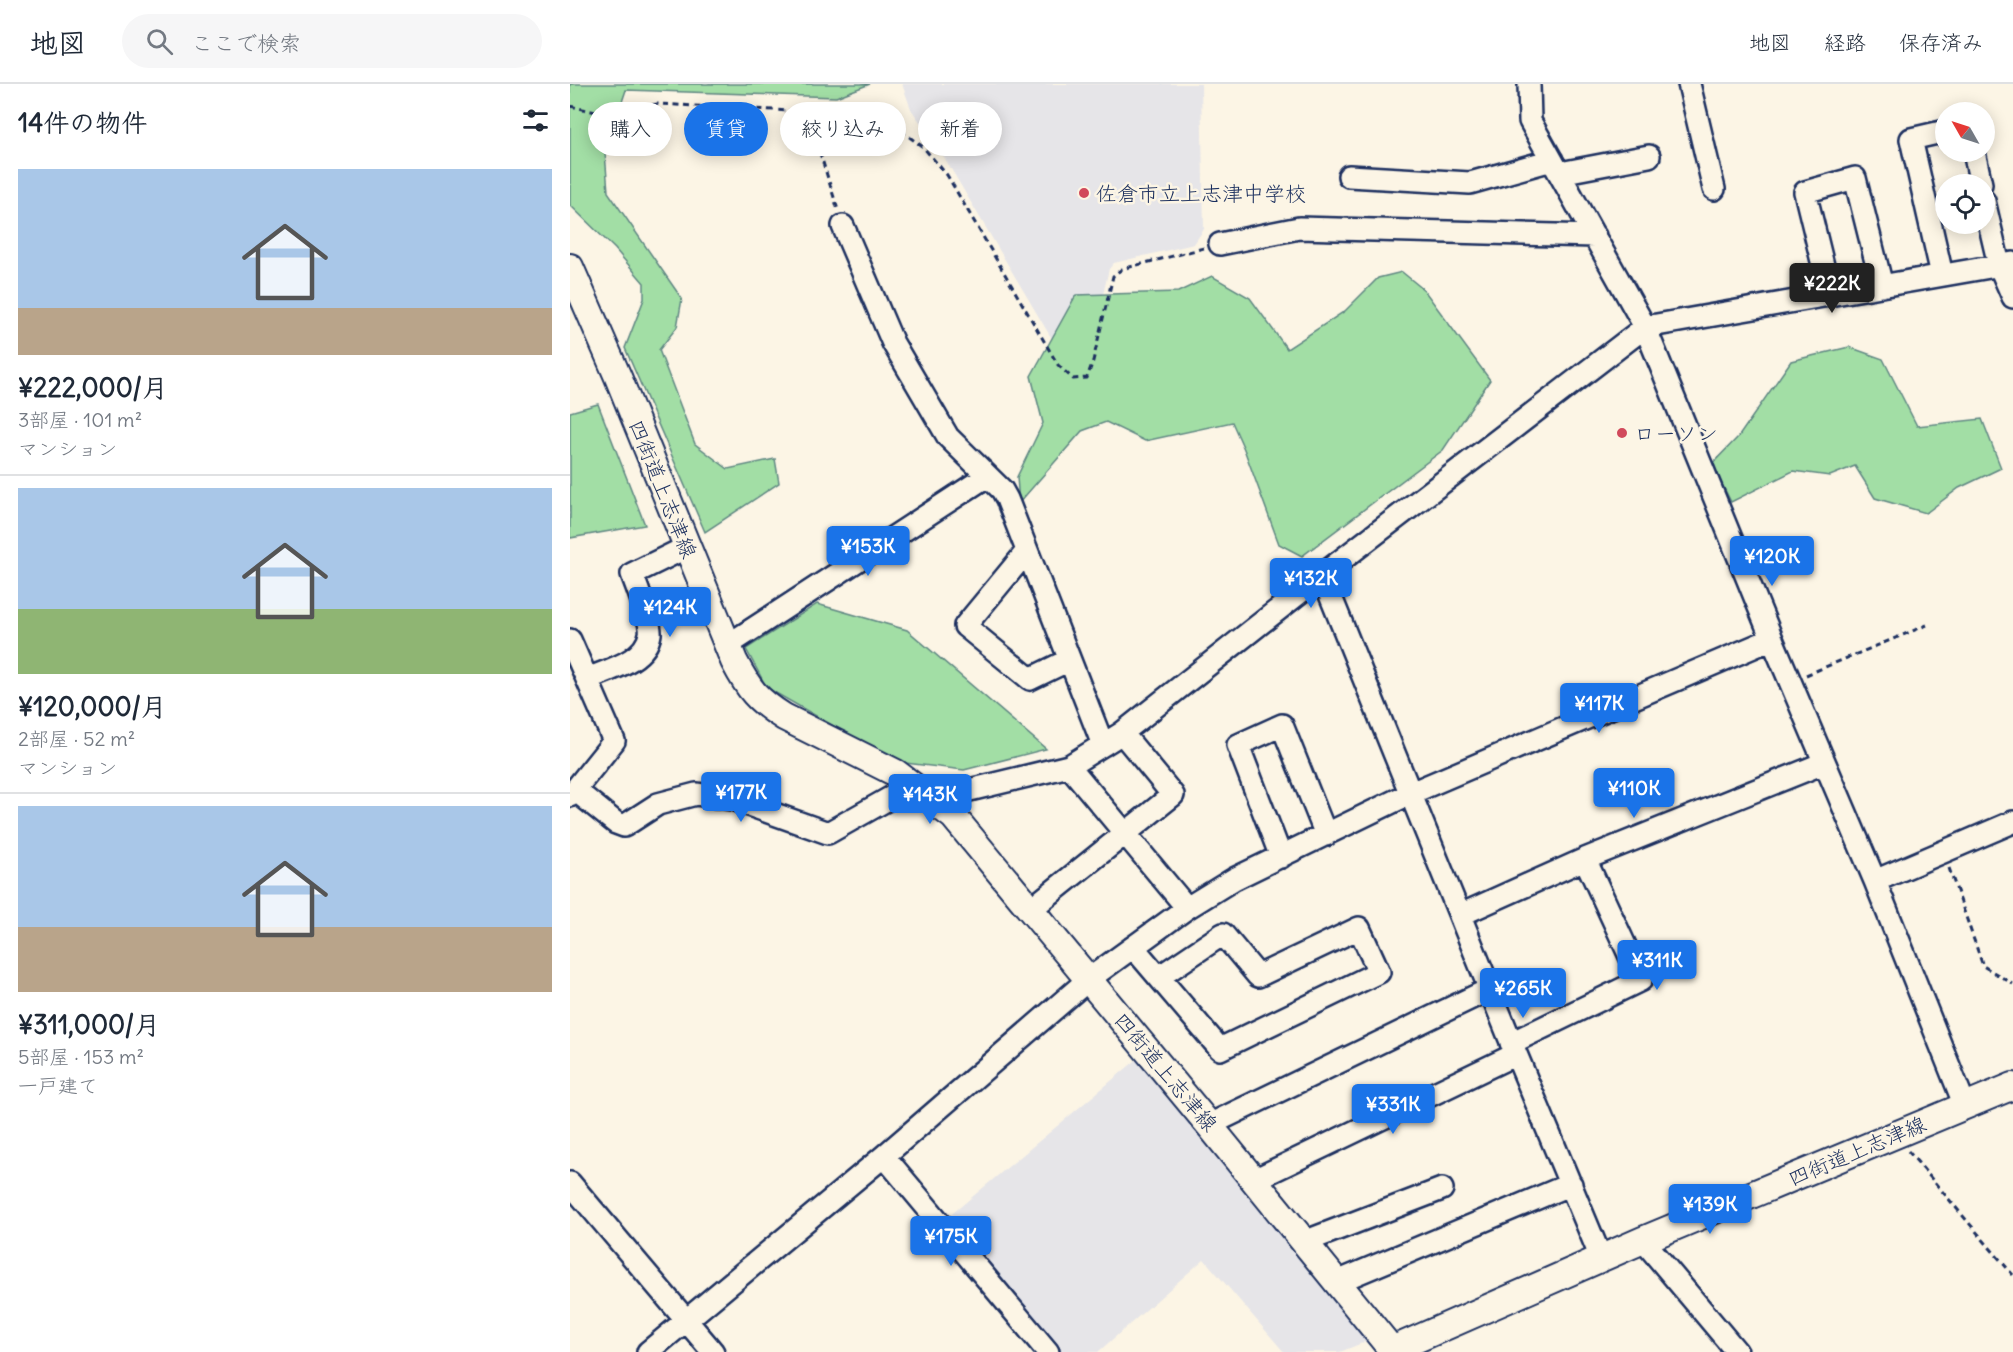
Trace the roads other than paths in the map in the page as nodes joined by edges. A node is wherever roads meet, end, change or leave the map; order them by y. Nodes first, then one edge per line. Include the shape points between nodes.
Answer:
1 (1528, 84) edge
2 (1689, 84) edge
3 (1935, 134) edge
4 (1649, 156) dead end
5 (1556, 167) junction
6 (1349, 176) dead end
7 (1714, 189) dead end
8 (843, 226) road end
9 (1995, 232) edge
10 (1595, 236) junction
11 (1220, 244) road end
12 (2006, 264) edge
13 (570, 267) edge
14 (1942, 275) junction
15 (1882, 286) junction
16 (1830, 294) junction
17 (2013, 297) edge
18 (1645, 327) junction
19 (987, 476) junction
20 (687, 548) junction
21 (1027, 550) junction
22 (1322, 575) junction
23 (1772, 639) junction
24 (570, 640) edge
25 (728, 645) junction
26 (1070, 660) junction
27 (587, 679) junction
28 (1122, 733) junction
29 (1103, 746) junction
30 (1824, 763) junction
31 (1069, 766) junction
32 (923, 792) junction
33 (573, 793) edge
34 (1411, 793) junction
35 (2013, 822) edge
36 (1126, 834) junction
37 (1326, 835) junction
38 (1281, 856) junction
39 (1585, 860) junction
40 (1875, 881) junction
41 (1186, 908) junction
42 (1031, 909) junction
43 (1460, 915) junction
44 (1133, 947) junction
45 (1159, 977) junction
46 (1089, 980) junction
47 (1490, 989) junction
48 (1513, 1048) junction
49 (2013, 1086) edge
50 (1965, 1106) junction
51 (1209, 1125) junction
52 (884, 1156) junction
53 (1254, 1180) junction
54 (570, 1183) edge
55 (1571, 1184) junction
56 (1442, 1189) dead end
57 (1643, 1239) junction
58 (1304, 1242) junction
59 (1601, 1258) junction
60 (1337, 1282) junction
61 (686, 1320) junction
62 (1730, 1349) edge
63 (1390, 1351) edge
64 (648, 1352) edge
65 (713, 1352) edge
66 (1048, 1352) edge

1 - 5 street via 1530,121
2 - 7 street
3 - 14 street via 1911,139
4 - 5 street
5 - 6 street via 1470,183
5 - 10 street
8 - 19 street via 893,343 948,437
9 - 12 street
10 - 11 street via 1299,228
10 - 18 street
12 - 14 street
12 - 17 street
13 - 20 main road, 四街道上志津線
14 - 15 street
15 - 16 street
15 - 16 street via 1855,178 1805,192
16 - 18 street
18 - 22 street
18 - 23 street
19 - 21 street via 1007,499
19 - 25 street
20 - 25 main road, 四街道上志津線
20 - 27 street via 632,574 651,632 645,646 633,659
21 - 26 street
21 - 26 street via 965,626 1030,679
22 - 28 street
22 - 34 street
23 - 30 street
23 - 34 street
24 - 27 street
25 - 32 main road, 四街道上志津線 via 749,689 767,706 896,773
26 - 29 street
27 - 33 street via 614,741
28 - 29 street
28 - 36 street via 1173,795
29 - 31 street
30 - 39 street
30 - 40 street
31 - 32 street
31 - 36 street
32 - 33 street via 828,833 732,799 696,794 658,804 624,826
32 - 42 main road, 四街道上志津線 via 953,816
34 - 37 street
34 - 43 street
35 - 40 street
36 - 41 street
36 - 42 street
37 - 38 street
37 - 38 street via 1282,725 1238,745
38 - 41 street
39 - 43 street
39 - 48 street via 1641,980
40 - 50 street
41 - 44 street
42 - 46 main road, 四街道上志津線
43 - 47 street
44 - 45 street
44 - 46 street
45 - 45 street via 1220,1049 1379,972 1359,928 1258,976 1222,934
46 - 51 main road, 四街道上志津線
46 - 52 street
47 - 48 street
47 - 51 street
48 - 53 street
48 - 55 street
49 - 50 main road, 四街道上志津線
50 - 57 main road, 四街道上志津線
51 - 53 main road, 四街道上志津線
52 - 61 street
52 - 66 street
53 - 58 main road, 四街道上志津線
54 - 61 street
55 - 59 street
55 - 60 street
56 - 58 street
57 - 59 main road, 四街道上志津線
57 - 62 street
58 - 60 main road, 四街道上志津線
59 - 63 main road, 四街道上志津線
60 - 63 main road, 四街道上志津線
61 - 64 street
61 - 65 street

